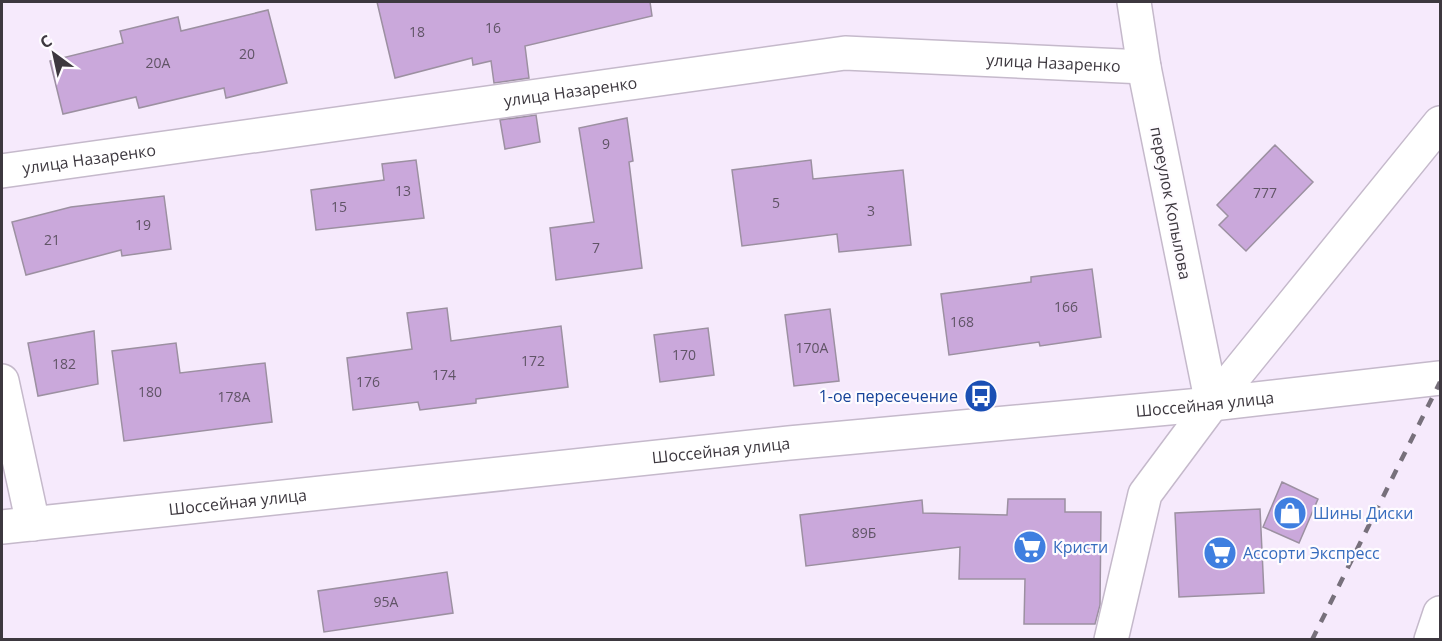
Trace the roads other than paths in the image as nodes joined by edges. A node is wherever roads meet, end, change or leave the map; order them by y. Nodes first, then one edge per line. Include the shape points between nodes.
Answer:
1 (1134, 2) edge
2 (1144, 68) junction
3 (1440, 123) edge
4 (2, 171) edge
5 (1440, 378) edge
6 (2, 381) edge
7 (1212, 404) junction
8 (17, 526) edge
9 (1440, 613) edge
10 (1111, 639) edge
11 (1431, 639) edge

1 - 2 street, переулок Копылова
2 - 4 street, улица Назаренко via 845,53
2 - 7 street, переулок Копылова
3 - 7 street
5 - 7 street, Шоссейная улица
6 - 8 street
7 - 8 street, Шоссейная улица via 789,443
7 - 10 street via 1146,494
9 - 11 street

